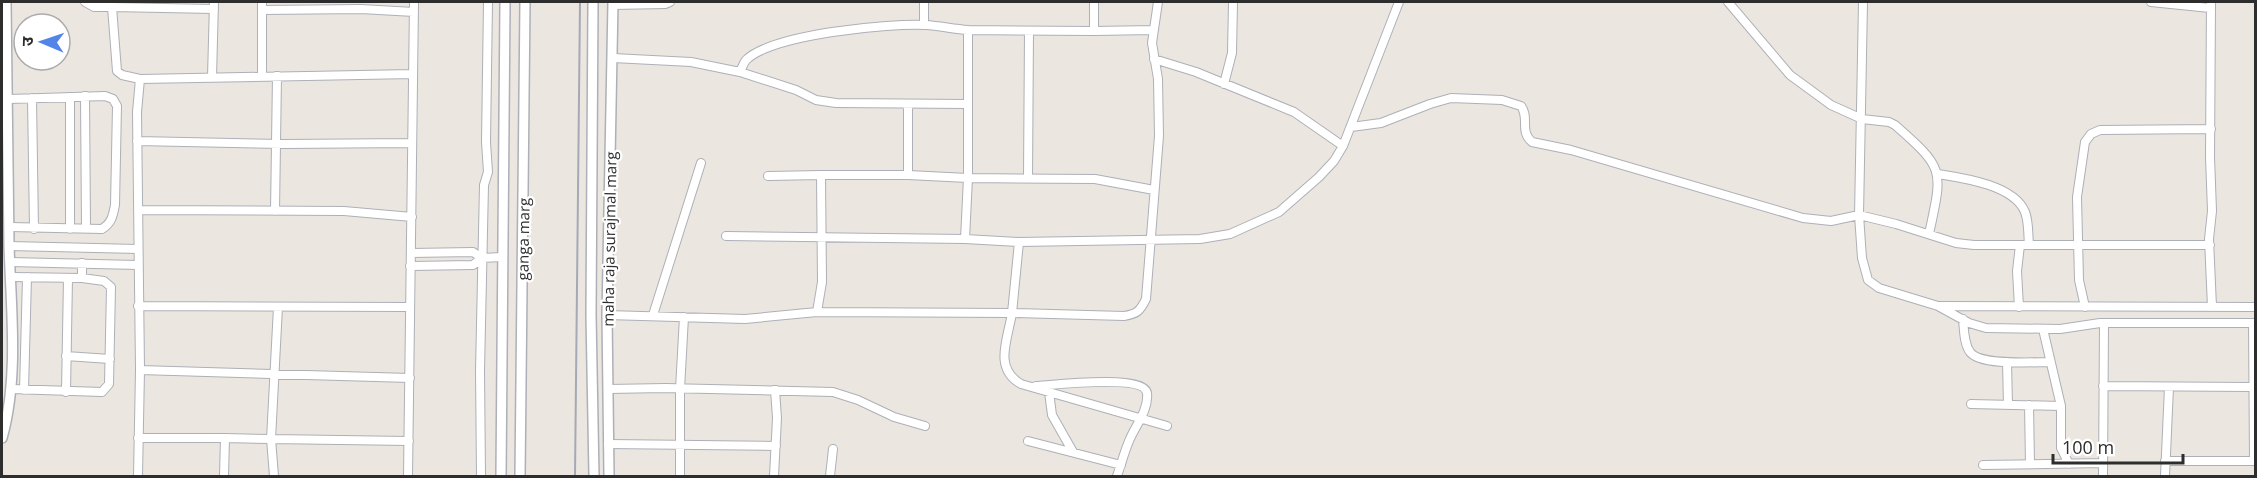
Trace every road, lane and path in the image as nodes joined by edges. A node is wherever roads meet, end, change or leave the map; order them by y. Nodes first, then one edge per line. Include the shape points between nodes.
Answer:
1 (6, 2) edge
2 (85, 2) edge
3 (262, 2) edge
4 (414, 2) edge
5 (488, 2) edge
6 (505, 2) edge
7 (525, 2) edge
8 (594, 2) edge
9 (670, 2) edge
10 (924, 2) edge
11 (1094, 2) edge
12 (1158, 2) edge
13 (1233, 2) edge
14 (1399, 2) edge
15 (1728, 2) edge
16 (1863, 2) edge
17 (2151, 2) edge
18 (613, 3) edge
19 (214, 5) edge
20 (2210, 5) edge
21 (112, 7) junction
22 (262, 10) junction
23 (414, 12) junction
24 (924, 25) junction
25 (968, 30) junction
26 (1154, 30) junction
27 (1029, 31) junction
28 (1094, 31) junction
29 (613, 58) junction
30 (593, 59) junction
31 (1154, 59) junction
32 (740, 72) junction
33 (413, 74) junction
34 (262, 76) junction
35 (277, 76) junction
36 (212, 77) junction
37 (140, 79) junction
38 (1224, 84) junction
39 (85, 96) junction
40 (70, 97) junction
41 (32, 98) junction
42 (9, 99) junction
43 (968, 104) junction
44 (908, 105) junction
45 (1862, 119) junction
46 (1351, 127) junction
47 (2211, 129) junction
48 (137, 141) junction
49 (412, 143) junction
50 (276, 144) junction
51 (1343, 146) junction
52 (701, 163) dead end
53 (908, 174) junction
54 (1938, 174) junction
55 (822, 175) junction
56 (768, 176) dead end
57 (968, 178) junction
58 (1028, 178) junction
59 (1154, 190) junction
60 (138, 210) junction
61 (275, 212) junction
62 (1859, 215) junction
63 (412, 217) junction
64 (10, 227) junction
65 (86, 228) junction
66 (34, 229) junction
67 (70, 229) junction
68 (1929, 234) junction
69 (726, 236) dead end
70 (822, 238) junction
71 (965, 239) junction
72 (1149, 239) junction
73 (1019, 242) junction
74 (2078, 244) junction
75 (2020, 245) junction
76 (2029, 245) junction
77 (2210, 245) junction
78 (9, 246) junction
79 (138, 249) junction
80 (411, 253) junction
81 (502, 257) junction
82 (482, 258) junction
83 (10, 262) junction
84 (82, 263) junction
85 (138, 265) junction
86 (410, 266) junction
87 (12, 277) junction
88 (27, 277) junction
89 (68, 278) junction
90 (82, 278) junction
91 (138, 306) junction
92 (1938, 306) junction
93 (278, 307) junction
94 (410, 307) junction
95 (2019, 307) junction
96 (2085, 307) junction
97 (2099, 307) junction
98 (2212, 307) junction
99 (2256, 307) edge
100 (817, 312) junction
101 (1012, 312) junction
102 (591, 315) junction
103 (607, 315) junction
104 (652, 315) junction
105 (684, 317) junction
106 (1963, 319) junction
107 (2102, 323) junction
108 (2254, 323) edge
109 (2043, 329) junction
110 (66, 356) junction
111 (110, 359) junction
112 (2007, 362) junction
113 (2050, 362) junction
114 (140, 370) junction
115 (274, 374) junction
116 (410, 378) junction
117 (1028, 386) junction
118 (2103, 386) junction
119 (2169, 387) junction
120 (2253, 387) junction
121 (680, 388) junction
122 (10, 389) junction
123 (24, 390) junction
124 (608, 390) junction
125 (775, 390) junction
126 (66, 392) junction
127 (1049, 392) junction
128 (1971, 405) dead end
129 (2008, 405) junction
130 (2029, 405) junction
131 (2061, 406) junction
132 (1141, 418) junction
133 (925, 426) dead end
134 (1167, 426) dead end
135 (2, 438) edge
136 (138, 438) junction
137 (225, 438) junction
138 (271, 439) junction
139 (409, 441) junction
140 (1028, 441) dead end
141 (608, 444) junction
142 (681, 445) junction
143 (776, 446) junction
144 (833, 449) dead end
145 (1073, 452) junction
146 (2165, 461) junction
147 (2254, 461) edge
148 (2103, 463) junction
149 (2030, 464) junction
150 (2069, 464) junction
151 (1121, 465) junction
152 (1983, 465) dead end
153 (138, 477) edge
154 (224, 477) edge
155 (274, 477) edge
156 (408, 477) edge
157 (481, 477) edge
158 (501, 477) edge
159 (520, 477) edge
160 (594, 477) edge
161 (609, 477) edge
162 (680, 477) edge
163 (774, 477) edge
164 (830, 477) edge
165 (1117, 477) edge
166 (2103, 477) edge
167 (2165, 477) edge

1 - 42 street
2 - 21 street via 94,7
3 - 22 street
4 - 23 street
5 - 82 street via 488,172 484,185
6 - 81 street, ganga marg
7 - 159 street, ganga marg
8 - 30 street, maha raja surajmal marg
9 - 18 street
10 - 24 street
11 - 28 street
12 - 26 street
13 - 38 street via 1232,52
14 - 46 street
15 - 45 street via 1790,75 1831,105
16 - 45 street
17 - 20 street
18 - 29 street, maha raja surajmal marg
19 - 21 street
19 - 36 street
20 - 47 street
21 - 37 street via 117,70
22 - 23 street
22 - 34 street
23 - 33 street
24 - 25 street
24 - 32 street via 838,30 776,45 752,56
25 - 27 street
25 - 43 street
26 - 28 street
26 - 31 street
27 - 28 street
27 - 58 street
29 - 30 street
29 - 32 street via 691,62
29 - 103 street, maha raja surajmal marg
30 - 102 street, maha raja surajmal marg
31 - 38 street
31 - 59 street via 1159,103
32 - 44 street via 816,100
33 - 35 street
33 - 49 street
34 - 35 street
34 - 36 street
35 - 50 street
36 - 37 street
37 - 48 street
38 - 51 street via 1294,112
39 - 40 street
39 - 65 street
39 - 65 street via 105,96 117,106 113,217 102,229
40 - 41 street
40 - 67 street
41 - 42 street
41 - 66 street
42 - 64 street
43 - 44 street
43 - 57 street
44 - 53 street
45 - 54 street via 1895,125 1928,155
45 - 62 street
46 - 51 street
46 - 62 street via 1381,123 1451,98 1514,102 1525,111 1524,132 1532,142 1803,218 1831,221
47 - 74 street via 2100,130 2091,134 2085,142 2077,197
47 - 77 street
48 - 50 street
48 - 60 street
49 - 50 street
49 - 63 street
50 - 61 street
51 - 72 street via 1319,177 1279,212 1230,234 1200,239
52 - 104 street
53 - 55 street
53 - 57 street
54 - 68 street
54 - 76 street via 1992,186 2016,201 2026,215
55 - 56 street
55 - 70 street
57 - 58 street
57 - 71 street
58 - 59 street via 1095,179
59 - 72 street
60 - 61 street
60 - 79 street
61 - 63 street via 344,211
62 - 68 street
62 - 92 street via 1868,280 1879,288
63 - 80 street
64 - 66 street
64 - 78 street
65 - 67 street
66 - 67 street
68 - 75 street via 1956,243
69 - 70 street
70 - 71 street
70 - 100 street
71 - 73 street
72 - 73 street
72 - 101 street via 1146,299 1135,314
73 - 101 street
74 - 76 street
74 - 77 street
74 - 96 street
75 - 76 street
75 - 95 street
77 - 98 street
78 - 79 street
78 - 83 street
79 - 85 street
80 - 82 street via 473,252
80 - 86 street
81 - 82 street
81 - 158 street, ganga marg
82 - 86 street via 473,265
82 - 157 street
83 - 84 street
83 - 87 street
84 - 85 street
84 - 90 street
85 - 91 street
86 - 94 street
87 - 88 street
87 - 122 street
88 - 89 street
88 - 123 street
89 - 90 street
89 - 110 street
90 - 111 street via 104,281 111,288
91 - 93 street
91 - 114 street
92 - 95 street
92 - 106 street
93 - 94 street
93 - 115 street
94 - 116 street
95 - 96 street
96 - 97 street
97 - 98 street
97 - 107 street
98 - 99 street
100 - 101 street
100 - 105 street via 745,320
101 - 117 street via 1004,363 1013,379
102 - 103 street
102 - 160 street, maha raja surajmal marg
103 - 104 street
103 - 124 street, maha raja surajmal marg
104 - 105 street
105 - 121 street
106 - 109 street via 1986,328
106 - 112 street via 1971,354 1981,360
107 - 108 street
107 - 109 street
107 - 118 street
108 - 120 street
109 - 113 street
110 - 111 street
110 - 126 street
111 - 126 street via 106,390
112 - 113 street
112 - 129 street
113 - 131 street
114 - 115 street
114 - 136 street
115 - 116 street
115 - 138 street
116 - 139 street
117 - 127 street
117 - 132 street via 1136,384 1147,391
118 - 119 street
118 - 148 street
119 - 120 street
119 - 146 street
120 - 147 street
121 - 124 street
121 - 125 street
121 - 142 street
122 - 123 street
122 - 135 street
123 - 126 street
124 - 141 street, maha raja surajmal marg
125 - 133 street via 833,392
125 - 143 street
127 - 132 street
127 - 145 street via 1052,415
128 - 129 street
129 - 130 street
130 - 131 street
130 - 149 street
131 - 150 street via 2061,448
132 - 134 street
132 - 151 street
136 - 137 street
136 - 153 street
137 - 138 street
137 - 154 street
138 - 139 street
138 - 155 street
139 - 156 street
140 - 145 street
141 - 142 street
141 - 161 street, maha raja surajmal marg
142 - 143 street
142 - 162 street
143 - 163 street
144 - 164 street
145 - 151 street
146 - 147 street
146 - 167 street
148 - 150 street
148 - 166 street
149 - 150 street
149 - 152 street
151 - 165 street

